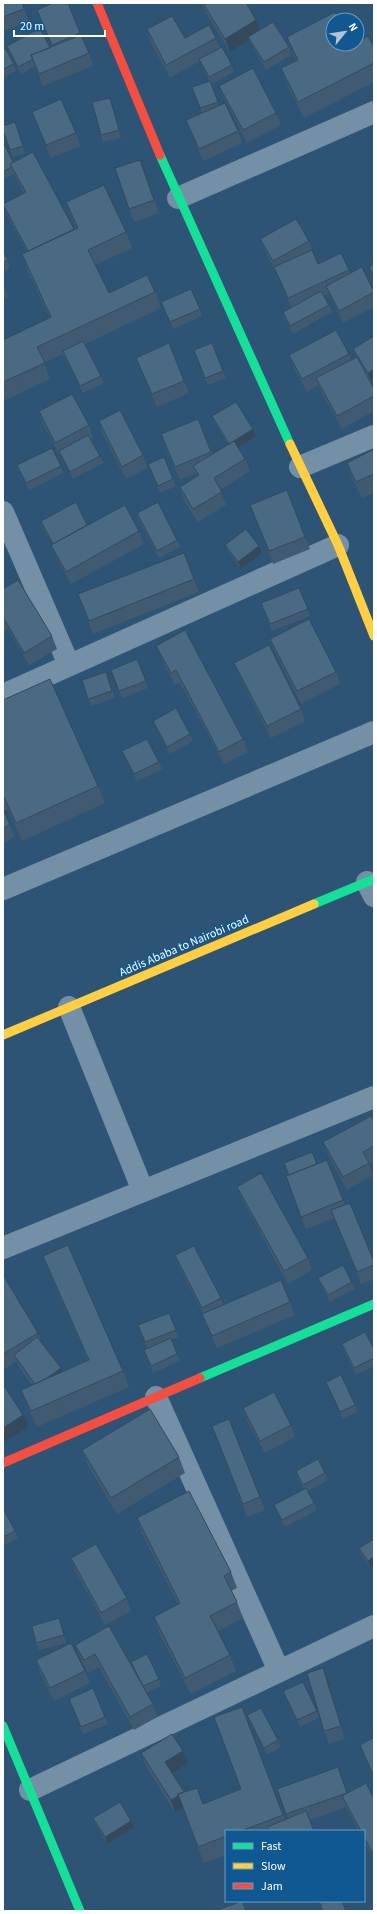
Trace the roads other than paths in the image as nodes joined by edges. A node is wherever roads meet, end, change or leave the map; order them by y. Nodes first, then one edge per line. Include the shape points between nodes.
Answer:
1 (97, 3) edge
2 (374, 112) edge
3 (178, 198) junction
4 (374, 436) edge
5 (300, 467) junction
6 (3, 512) edge
7 (338, 545) junction
8 (374, 636) edge
9 (69, 665) junction
10 (3, 695) edge
11 (374, 732) edge
12 (372, 886) edge
13 (3, 889) edge
14 (68, 1008) junction
15 (3, 1035) edge
16 (374, 1097) edge
17 (143, 1191) junction
18 (3, 1248) edge
19 (374, 1304) edge
20 (156, 1397) junction
21 (3, 1463) edge
22 (374, 1626) edge
23 (279, 1672) junction
24 (6, 1741) edge
25 (30, 1790) junction
26 (80, 1911) edge

1 - 3 main road
2 - 3 street
3 - 5 main road
4 - 5 street
5 - 7 main road
6 - 9 street
7 - 8 main road
7 - 9 street
9 - 10 street
11 - 13 street
12 - 14 main road, Addis Ababa to Nairobi road
14 - 15 main road, Addis Ababa to Nairobi road
14 - 17 street
16 - 17 street
17 - 18 street
19 - 20 main road
20 - 21 main road
20 - 23 street
22 - 23 street
23 - 25 street
24 - 25 main road
25 - 26 main road

